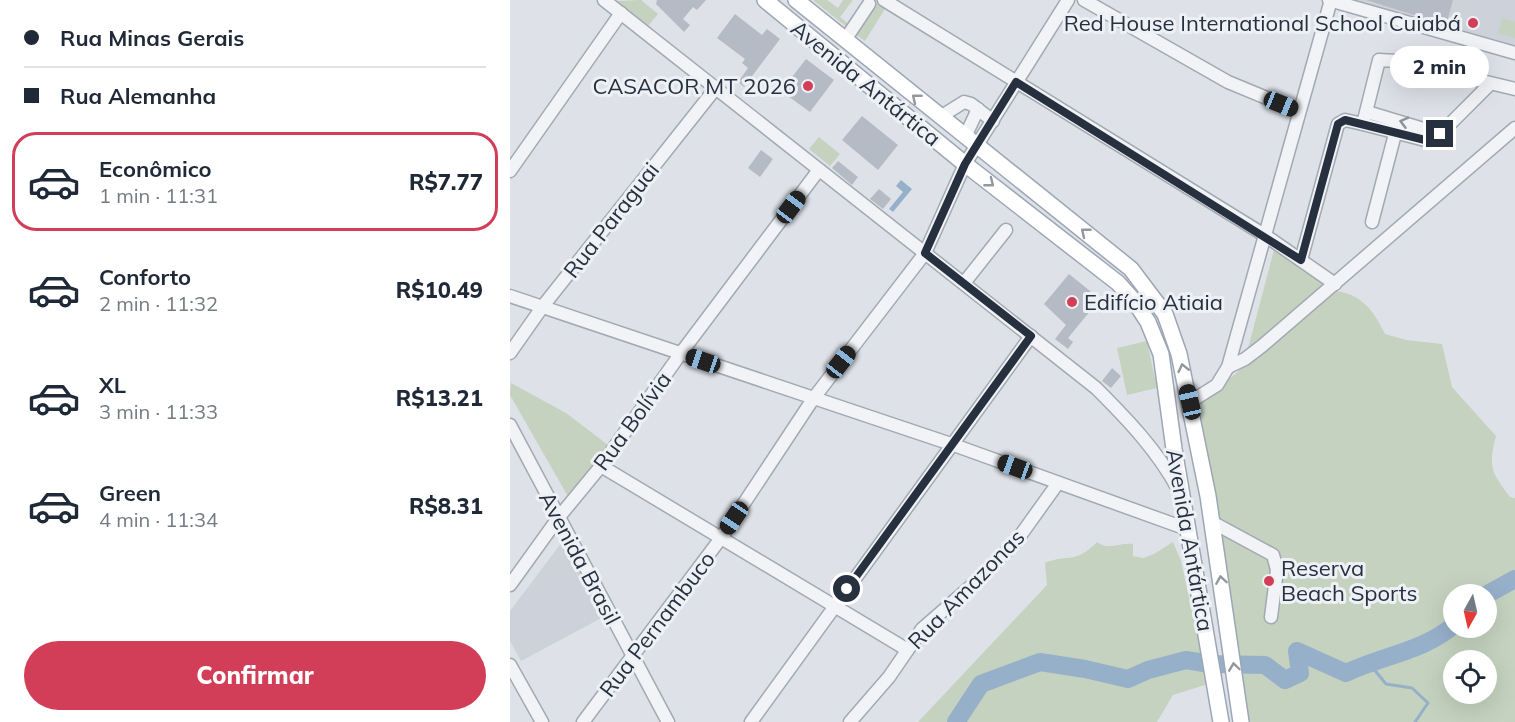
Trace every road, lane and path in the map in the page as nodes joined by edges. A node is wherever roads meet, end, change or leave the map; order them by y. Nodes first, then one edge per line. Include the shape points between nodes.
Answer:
1 (604, 0) edge
2 (765, 0) edge
3 (796, 0) edge
4 (884, 0) edge
5 (1068, 0) edge
6 (1084, 0) edge
7 (1330, 0) edge
8 (869, 4) dead end
9 (810, 11) junction
10 (621, 13) junction
11 (797, 25) junction
12 (845, 40) junction
13 (1515, 53) edge
14 (1016, 82) junction
15 (1490, 84) junction
16 (715, 89) junction
17 (1515, 89) edge
18 (978, 109) junction
19 (1298, 111) junction
20 (940, 117) junction
21 (1365, 118) junction
22 (993, 121) junction
23 (1515, 128) edge
24 (1395, 134) junction
25 (1440, 134) junction
26 (971, 142) junction
27 (965, 164) junction
28 (510, 171) edge
29 (818, 171) junction
30 (1372, 222) dead end
31 (1006, 230) dead end
32 (1266, 236) junction
33 (925, 253) junction
34 (1301, 260) junction
35 (964, 283) junction
36 (1335, 284) junction
37 (510, 296) edge
38 (543, 306) junction
39 (1031, 336) junction
40 (510, 353) edge
41 (681, 353) junction
42 (1228, 367) junction
43 (813, 399) junction
44 (1190, 402) junction
45 (1169, 410) junction
46 (510, 425) edge
47 (951, 444) junction
48 (601, 466) junction
49 (1058, 483) junction
50 (1182, 496) junction
51 (559, 517) junction
52 (1212, 522) junction
53 (1187, 529) junction
54 (721, 538) junction
55 (510, 585) edge
56 (834, 607) junction
57 (1271, 617) dead end
58 (906, 649) junction
59 (632, 656) junction
60 (510, 665) edge
61 (542, 722) edge
62 (583, 722) edge
63 (668, 722) edge
64 (751, 722) edge
65 (850, 722) edge
66 (1221, 722) edge
67 (1241, 722) edge

1 - 10 street
2 - 11 main road, Avenida Antártica
3 - 9 main road, Avenida Antártica
4 - 14 street
5 - 14 street
6 - 19 street via 1228,82
7 - 13 street
7 - 19 street
8 - 12 street
9 - 11 main road
9 - 12 main road, Avenida Antártica
10 - 16 street
10 - 28 street
11 - 27 main road, Avenida Antártica
20 -> 12 main road, Avenida Antártica
14 - 22 street
14 - 32 street
15 - 17 street
15 - 21 street via 1386,58 1379,60
15 - 25 street
16 - 29 street
16 - 38 street, Rua Paraguai
18 - 20 street via 964,102
18 - 22 street
18 - 26 street
19 - 32 street
20 - 26 main road, Avenida Antártica
21 - 24 street
25 -> 21 street
21 - 34 street via 1338,124
22 - 26 street
23 - 36 street
24 - 25 street via 1429,141
24 - 30 street
26 - 27 street, Rua Pernambuco
44 -> 26 main road, Avenida Antártica via 1174,334 1165,314 1131,268
27 - 33 street, Rua Pernambuco
27 -> 45 main road, Avenida Antártica via 1118,283 1136,302 1161,354
29 - 33 street
29 - 41 street, Rua Bolívia
31 - 35 street
32 - 34 street
32 - 42 street
33 - 35 street
33 - 43 street, Rua Pernambuco
34 - 36 street
35 - 39 street
36 - 42 street via 1253,353
37 - 38 street
38 - 40 street, Rua Paraguai
38 - 41 street
39 - 47 street
39 - 50 street via 1118,410 1159,457
41 - 43 street
41 - 48 street, Rua Bolívia
42 - 44 street via 1217,385
43 - 47 street
43 - 54 street, Rua Pernambuco
44 - 45 main road
44 - 52 main road, Avenida Antártica
45 - 50 main road, Avenida Antártica
46 - 51 street, Avenida Brasil
47 - 49 street
47 - 56 street
48 - 51 street, Rua Bolívia
48 - 54 street
49 - 53 street
49 - 58 street, Rua Amazonas via 1015,543 922,629
50 - 53 main road, Avenida Antártica
51 - 55 street, Rua Bolívia
51 - 59 street, Avenida Brasil
52 - 57 street via 1273,555 1277,570
67 -> 52 main road, Avenida Antártica
53 - 66 main road, Avenida Antártica
54 - 56 street
54 - 59 street, Rua Pernambuco
56 - 58 street
56 - 64 street
58 - 65 street, Rua Amazonas via 889,677
59 - 62 street, Rua Pernambuco
59 - 63 street, Avenida Brasil
60 - 61 street

